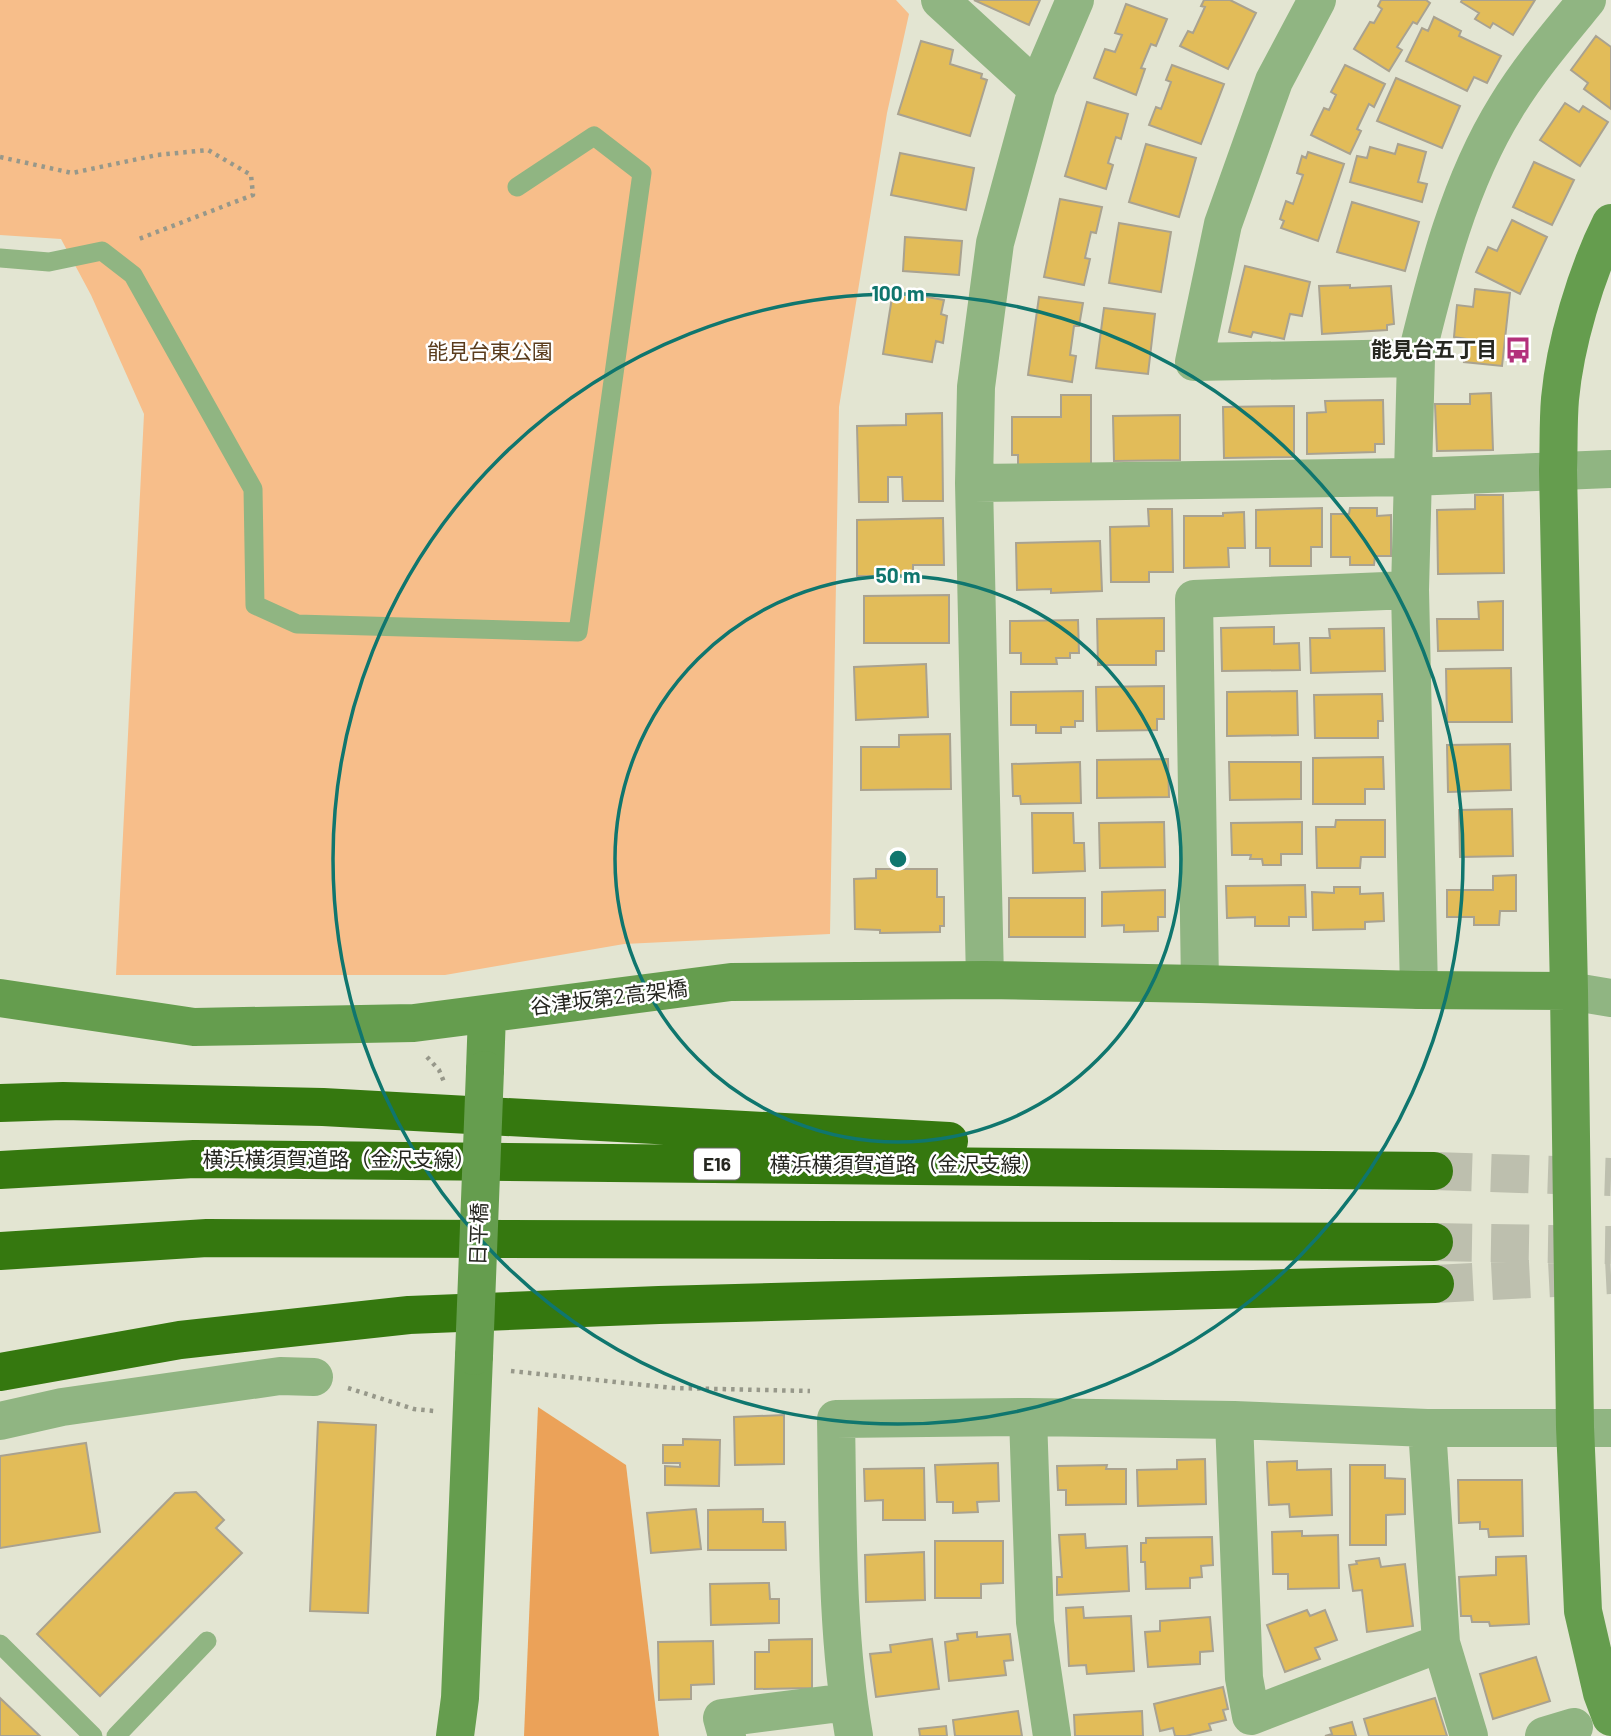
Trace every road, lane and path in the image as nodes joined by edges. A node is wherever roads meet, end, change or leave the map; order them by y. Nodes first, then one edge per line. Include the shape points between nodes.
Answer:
1 (940, 0) edge
2 (1075, 0) edge
3 (1317, 0) edge
4 (1587, 0) edge
5 (1037, 89) junction
6 (0, 157) edge
7 (517, 187) dead end
8 (1611, 223) edge
9 (102, 251) junction
10 (0, 258) edge
11 (1416, 358) junction
12 (1611, 469) edge
13 (1558, 470) junction
14 (1412, 477) junction
15 (974, 482) junction
16 (1410, 590) junction
17 (985, 980) junction
18 (1200, 984) junction
19 (1419, 990) junction
20 (1569, 991) junction
21 (0, 998) edge
22 (1611, 998) edge
23 (487, 1014) junction
24 (0, 1103) edge
25 (1379, 1169) junction
26 (0, 1170) edge
27 (1434, 1171) tunnel mouth
28 (1434, 1242) tunnel mouth
29 (0, 1251) edge
30 (1435, 1284) tunnel mouth
31 (519, 1372) dead end
32 (0, 1373) edge
33 (314, 1377) joint
34 (440, 1411) dead end
35 (1028, 1418) junction
36 (836, 1419) junction
37 (1234, 1420) junction
38 (0, 1422) edge
39 (1427, 1428) junction
40 (1593, 1428) edge
41 (207, 1641) dead end
42 (1441, 1643) junction
43 (0, 1644) edge
44 (1611, 1717) edge
45 (851, 1719) edge
46 (93, 1736) edge
47 (116, 1736) edge
48 (456, 1736) edge
49 (727, 1736) edge
50 (1052, 1736) edge
51 (1469, 1736) edge

1 - 5 street
2 - 5 street
3 - 11 street via 1274,81 1223,224 1194,362
4 - 11 street via 1506,107 1468,180 1437,272
5 - 15 street via 995,243 976,387
6 - 9 path via 72,173 157,155 208,150 251,175 253,195
7 - 9 lane via 594,136 642,173 578,632 297,624 255,606 253,489 133,275
8 - 13 street via 1575,318 1560,398
9 - 10 lane via 49,262
11 - 14 street
12 - 13 street
13 - 14 street
13 - 20 street
14 - 15 street
14 - 16 street
15 - 17 street
16 - 18 street via 1194,599
16 - 19 street
17 - 18 street, 谷津坂第2高架橋
17 - 23 street, 谷津坂第2高架橋 via 731,982
18 - 19 street, 谷津坂第2高架橋
19 - 20 street, 谷津坂第2高架橋
20 - 22 street
20 - 40 street
21 - 23 street, 谷津坂第2高架橋 via 194,1027 414,1023
23 - 48 street, 日平橋, bridge
24 - 25 highway via 323,1107
25 - 26 highway, 横浜横須賀道路（金沢支線） / E16 via 194,1159
25 - 27 highway, 横浜横須賀道路（金沢支線） / E16
28 - 29 highway via 207,1238
30 - 32 highway via 409,1315 180,1340
31 - 36 path via 673,1388 821,1391
33 - 34 path via 414,1409
33 - 38 street via 280,1376 62,1407
35 - 36 street
35 - 37 street
35 - 50 street via 1035,1622
36 - 45 street via 838,1542
37 - 39 street
37 - 42 street via 1244,1678 1251,1716
39 - 40 street
39 - 42 street
40 - 44 street via 1583,1611
41 - 47 lane
42 - 51 street
43 - 46 lane
45 - 49 street via 723,1718

